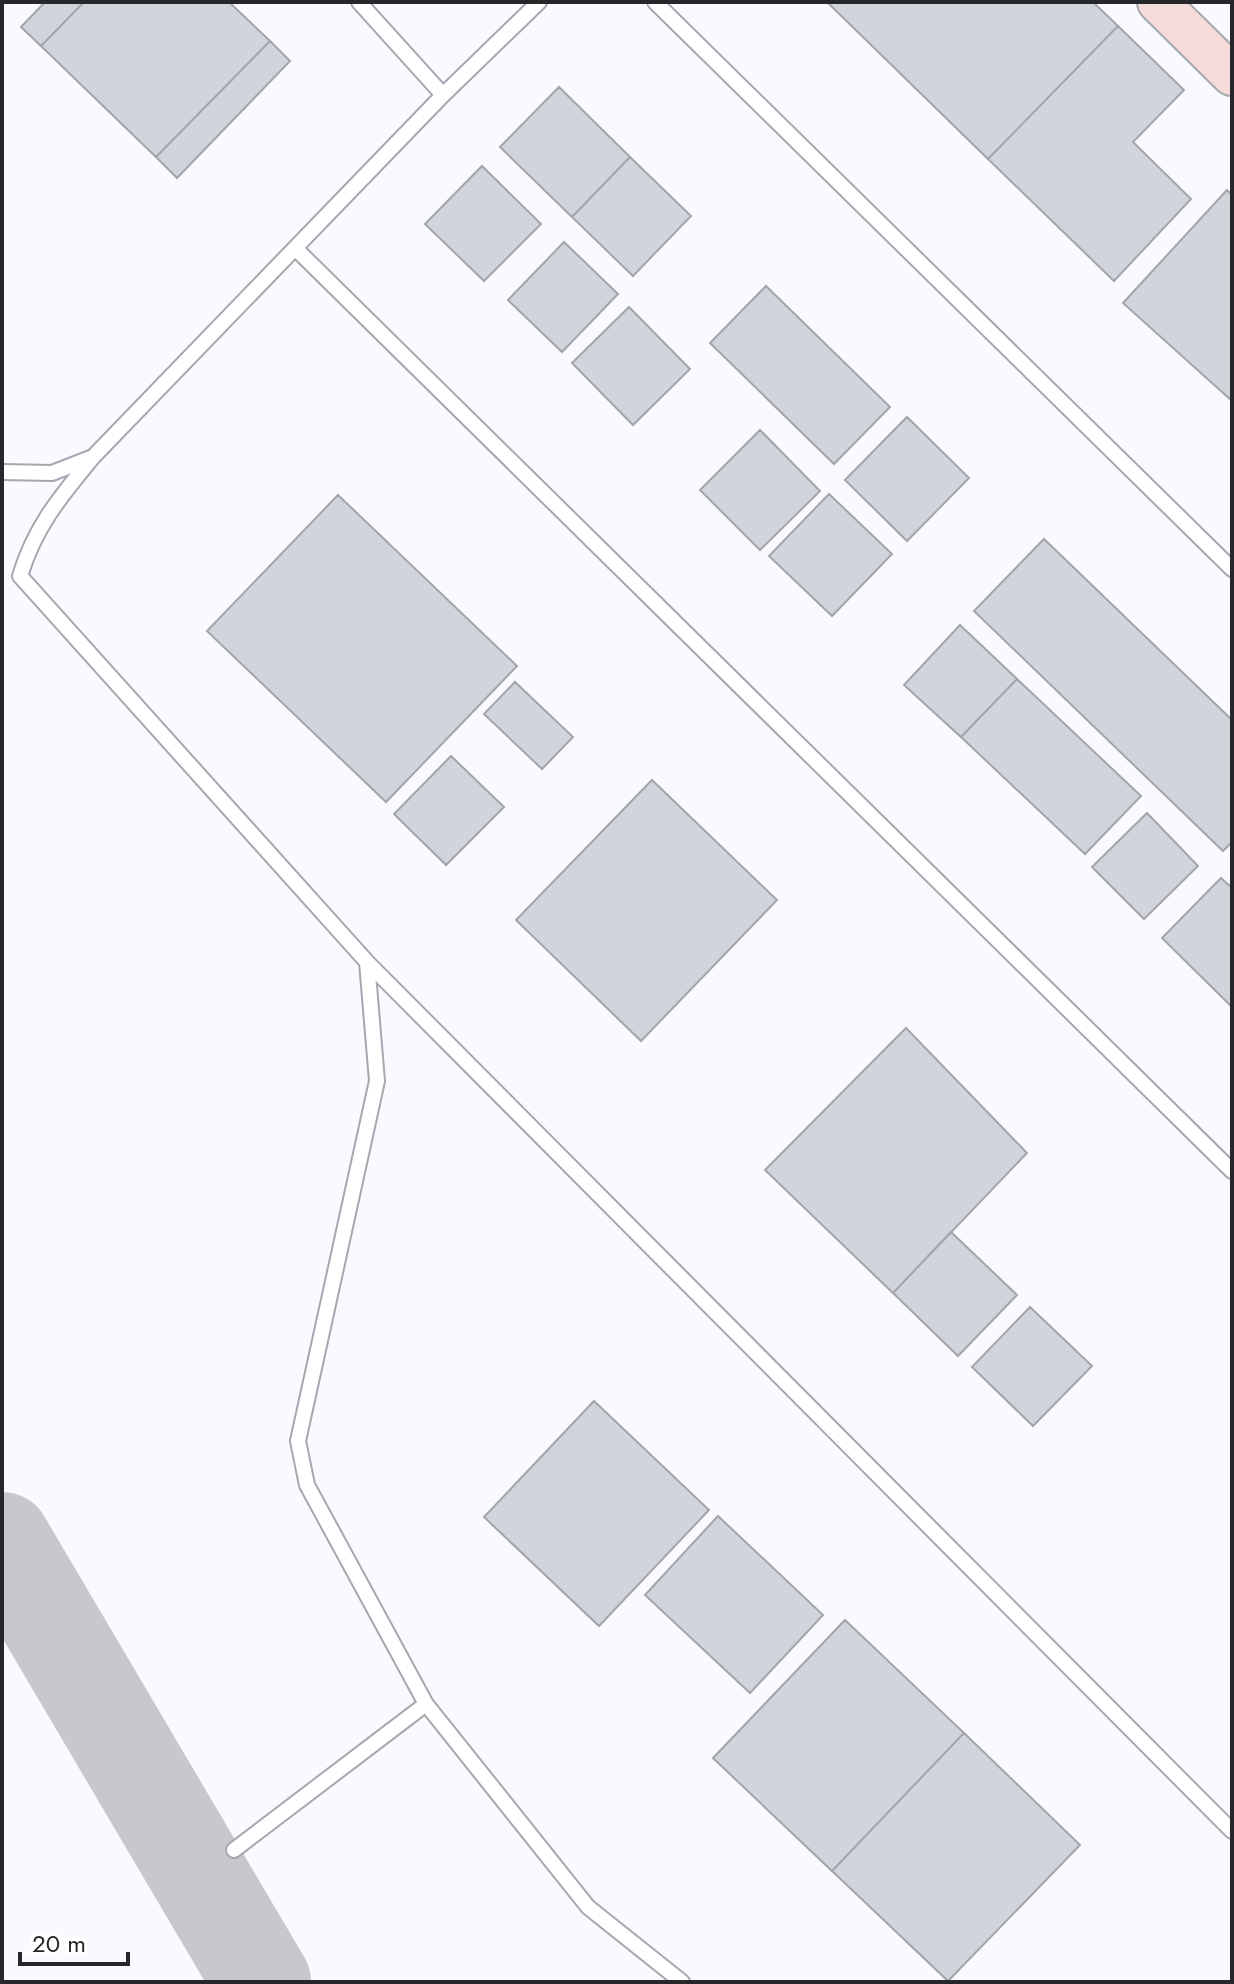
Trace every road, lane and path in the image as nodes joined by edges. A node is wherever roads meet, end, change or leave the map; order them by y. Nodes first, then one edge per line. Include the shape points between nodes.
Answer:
1 (359, 2) edge
2 (539, 2) edge
3 (655, 2) edge
4 (1158, 2) edge
5 (1232, 75) edge
6 (443, 95) junction
7 (296, 249) junction
8 (93, 457) junction
9 (2, 472) edge
10 (1232, 569) edge
11 (367, 962) junction
12 (1232, 1171) edge
13 (426, 1704) junction
14 (1232, 1831) edge
15 (234, 1850) dead end
16 (682, 1982) edge

1 - 6 lane
2 - 6 lane
3 - 10 lane
4 - 5 street
6 - 7 lane
7 - 8 lane
7 - 12 lane
8 - 9 lane via 52,473
8 - 11 lane via 31,541 20,576
11 - 13 lane via 377,1081 298,1441 307,1485
11 - 14 lane
13 - 15 lane
13 - 16 lane via 588,1907

